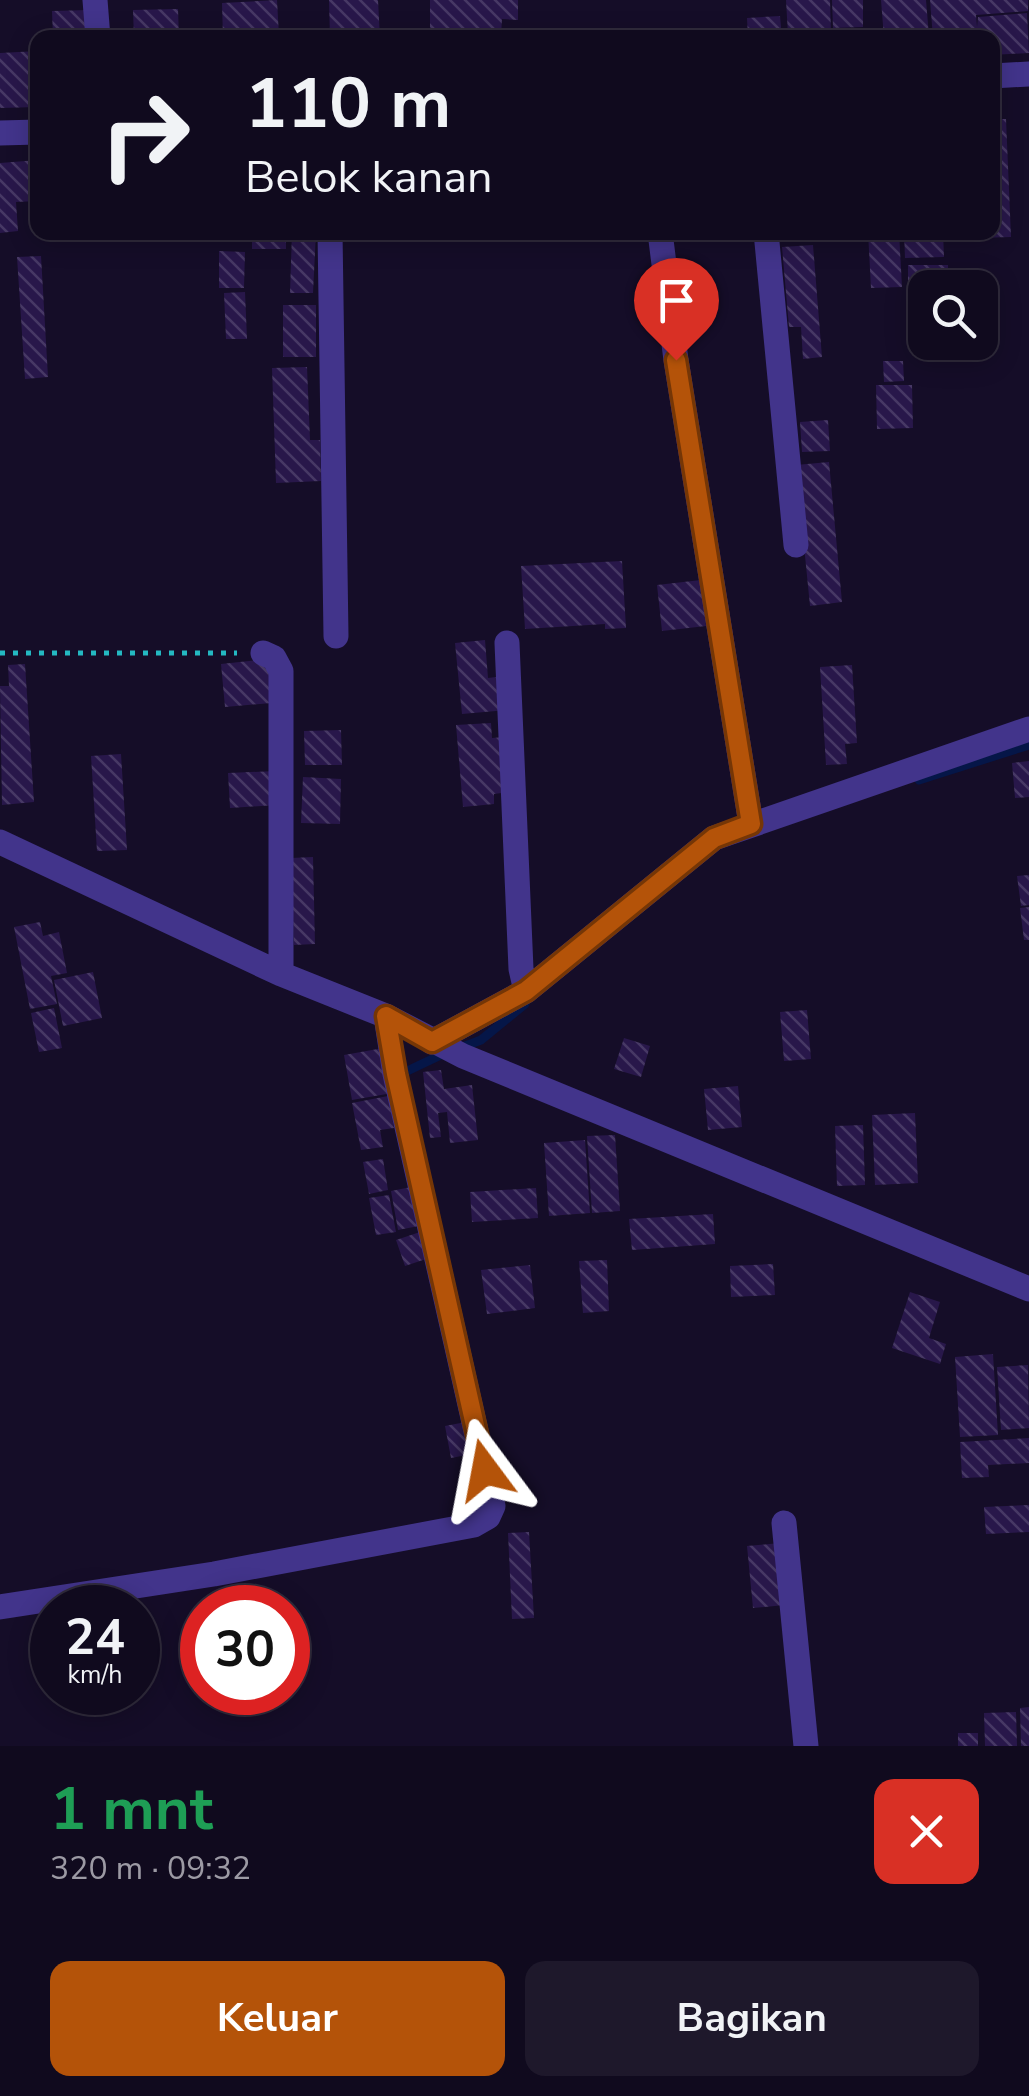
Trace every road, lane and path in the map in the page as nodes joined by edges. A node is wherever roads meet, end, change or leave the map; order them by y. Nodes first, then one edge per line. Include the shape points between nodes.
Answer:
1 (95, 0) edge
2 (97, 30) edge
3 (1029, 74) edge
4 (1000, 76) edge
5 (30, 132) edge
6 (0, 133) edge
7 (330, 240) edge
8 (661, 240) edge
9 (767, 240) edge
10 (796, 546) dead end
11 (336, 636) dead end
12 (506, 643) dead end
13 (0, 653) edge
14 (263, 653) joint
15 (1029, 729) edge
16 (751, 824) junction
17 (0, 842) edge
18 (281, 974) junction
19 (526, 991) junction
20 (386, 1016) junction
21 (432, 1042) junction
22 (1029, 1289) edge
23 (784, 1523) dead end
24 (0, 1607) edge
25 (806, 1746) edge

1 - 2 street
3 - 4 street
5 - 6 street
7 - 11 street
8 - 16 street
9 - 10 street
12 - 19 street
13 - 14 path
14 - 18 street via 281,671
15 - 16 street
16 - 19 street via 714,838
17 - 18 street
18 - 20 street
19 - 21 street
20 - 21 street
20 - 24 street via 493,1506 488,1517 214,1574
21 - 22 street
23 - 25 street

